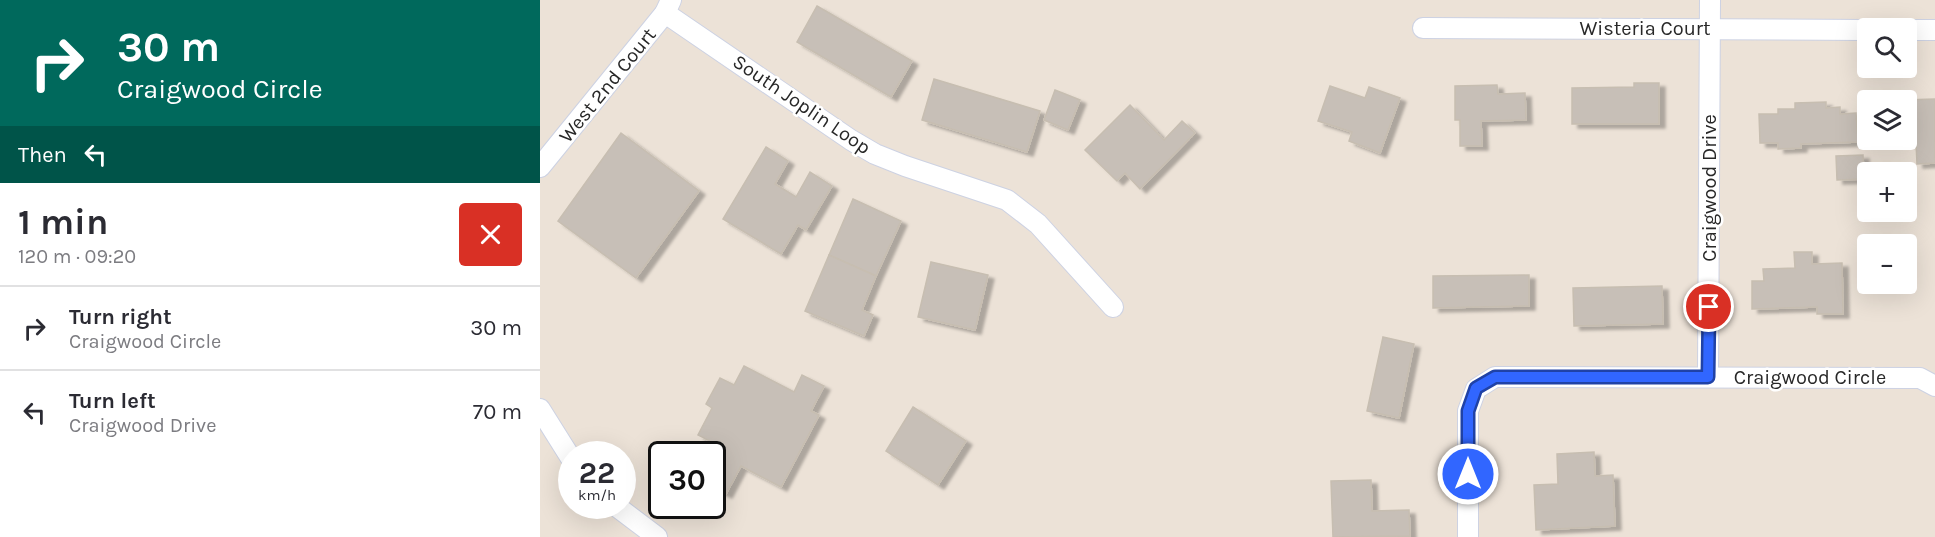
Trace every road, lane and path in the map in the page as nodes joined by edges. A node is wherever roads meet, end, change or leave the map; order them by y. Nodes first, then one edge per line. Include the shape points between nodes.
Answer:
1 (1710, 0) edge
2 (668, 7) edge
3 (1422, 28) dead end
4 (1710, 28) junction
5 (1857, 30) edge
6 (1917, 30) edge
7 (1935, 30) edge
8 (540, 167) edge
9 (1113, 307) dead end
10 (1708, 377) junction
11 (1935, 386) edge
12 (540, 409) edge
13 (560, 441) edge
14 (633, 519) edge
15 (657, 537) edge
16 (1468, 537) edge

1 - 4 street, Craigwood Drive
2 - 8 street, West 2nd Court
2 - 9 street, South Joplin Loop via 875,154 1007,200 1038,224
3 - 4 street, Wisteria Court
4 - 5 street, Wisteria Court
4 - 10 street, Craigwood Drive
6 - 7 street
10 - 11 street, Craigwood Circle via 1920,378
10 - 16 street, Craigwood Circle via 1495,377 1476,388 1468,411
12 - 13 street
14 - 15 street

